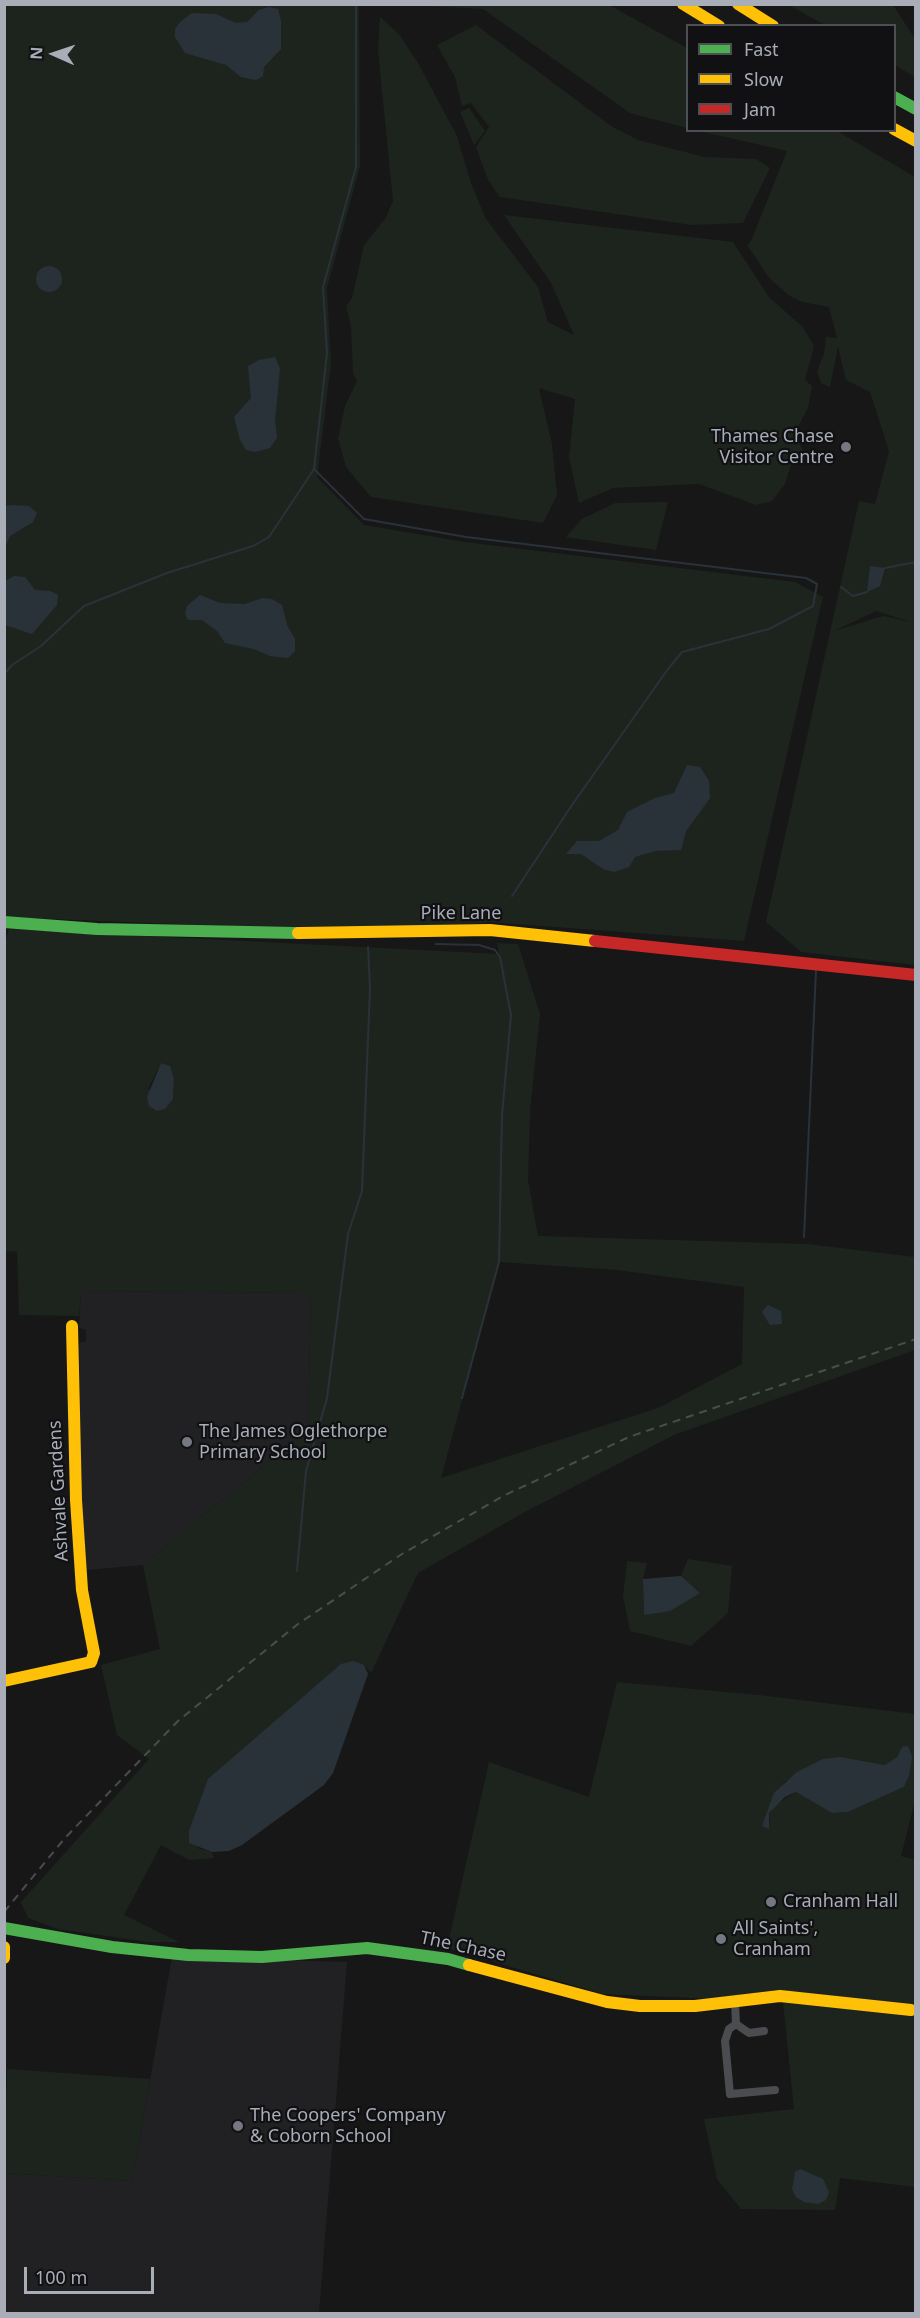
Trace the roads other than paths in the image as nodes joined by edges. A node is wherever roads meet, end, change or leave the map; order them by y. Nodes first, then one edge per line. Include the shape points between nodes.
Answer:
1 (683, 4) edge
2 (738, 4) edge
3 (716, 24) edge
4 (770, 24) edge
5 (896, 98) edge
6 (915, 109) edge
7 (896, 130) edge
8 (915, 141) edge
9 (4, 922) edge
10 (915, 975) edge
11 (72, 1326) dead end
12 (4, 1681) edge
13 (4, 1928) edge
14 (4, 1947) edge
15 (4, 1958) edge
16 (735, 2002) junction
17 (911, 2010) dead end
18 (736, 2024) junction
19 (764, 2031) dead end
20 (775, 2090) dead end

1 - 3 main road
2 - 4 main road
5 - 6 main road
7 - 8 main road
9 - 10 main road, Pike Lane via 224,933 490,930
11 - 12 main road, Ashvale Gardens via 76,1511 82,1590 94,1653 91,1662
13 - 16 main road, The Chase via 112,1947 188,1955 262,1957 367,1948 448,1959 607,2002 695,2006
14 - 15 main road
16 - 17 main road, The Chase via 780,1996
16 - 18 street
18 - 19 street via 749,2033
18 - 20 street via 729,2029 725,2041 730,2094

